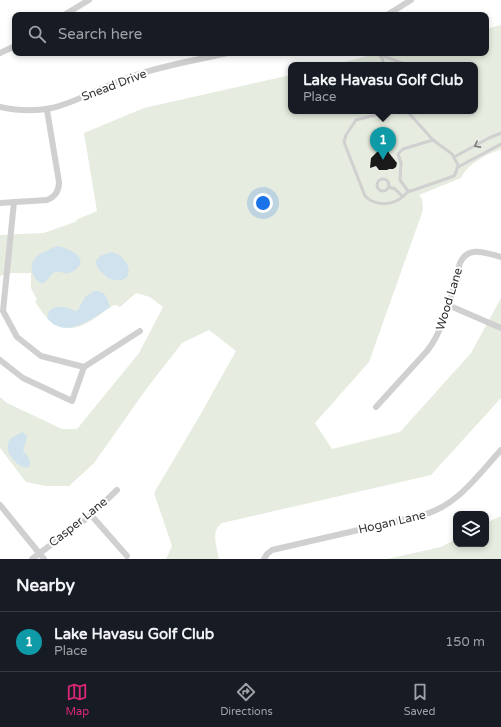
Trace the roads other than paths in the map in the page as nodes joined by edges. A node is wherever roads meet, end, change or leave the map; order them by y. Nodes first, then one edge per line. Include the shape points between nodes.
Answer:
1 (89, 0) edge
2 (411, 0) edge
3 (69, 12) edge
4 (392, 12) edge
5 (12, 47) edge
6 (0, 53) edge
7 (215, 56) edge
8 (385, 56) edge
9 (400, 62) edge
10 (0, 107) edge
11 (47, 110) junction
12 (379, 114) edge
13 (410, 114) edge
14 (501, 133) edge
15 (433, 140) junction
16 (501, 144) edge
17 (454, 158) junction
18 (458, 167) junction
19 (389, 187) junction
20 (409, 191) junction
21 (402, 196) junction
22 (14, 202) junction
23 (0, 203) edge
24 (501, 257) edge
25 (448, 305) junction
26 (2, 311) edge
27 (501, 328) edge
28 (140, 331) dead end
29 (0, 360) edge
30 (84, 367) junction
31 (376, 407) dead end
32 (501, 450) edge
33 (117, 490) dead end
34 (0, 505) edge
35 (91, 515) junction
36 (39, 554) junction
37 (127, 556) dead end
38 (32, 559) edge
39 (44, 559) edge
40 (264, 559) edge

1 - 3 street
2 - 4 street
5 - 6 street
7 - 11 street, Snead Drive via 142,73
8 - 9 lane
10 - 11 street, Snead Drive via 21,111
11 - 22 street via 59,182 58,190 47,200
12 - 21 lane via 356,120 344,142 366,198 381,204 395,201
13 - 15 lane
14 -> 17 lane
15 - 17 lane
15 - 20 lane via 403,149 398,154 400,180
16 - 18 lane
17 - 18 lane
18 - 20 lane via 454,176
19 - 19 lane via 384,179 379,180 377,184 381,191
19 - 21 lane
20 - 21 lane
22 - 23 street
22 - 26 street
24 - 25 street, Wood Lane via 478,251 465,256 460,263
25 - 27 street
25 - 31 street, Wood Lane via 440,331 431,346
26 - 30 street via 17,337 41,356
28 - 30 street
29 - 30 street via 23,378 72,401
32 - 40 street, Hogan Lane via 461,494 439,510 272,550
33 - 35 street, Casper Lane
34 - 36 street
35 - 36 street, Casper Lane
35 - 37 street
36 - 38 street, Casper Lane
36 - 39 street

